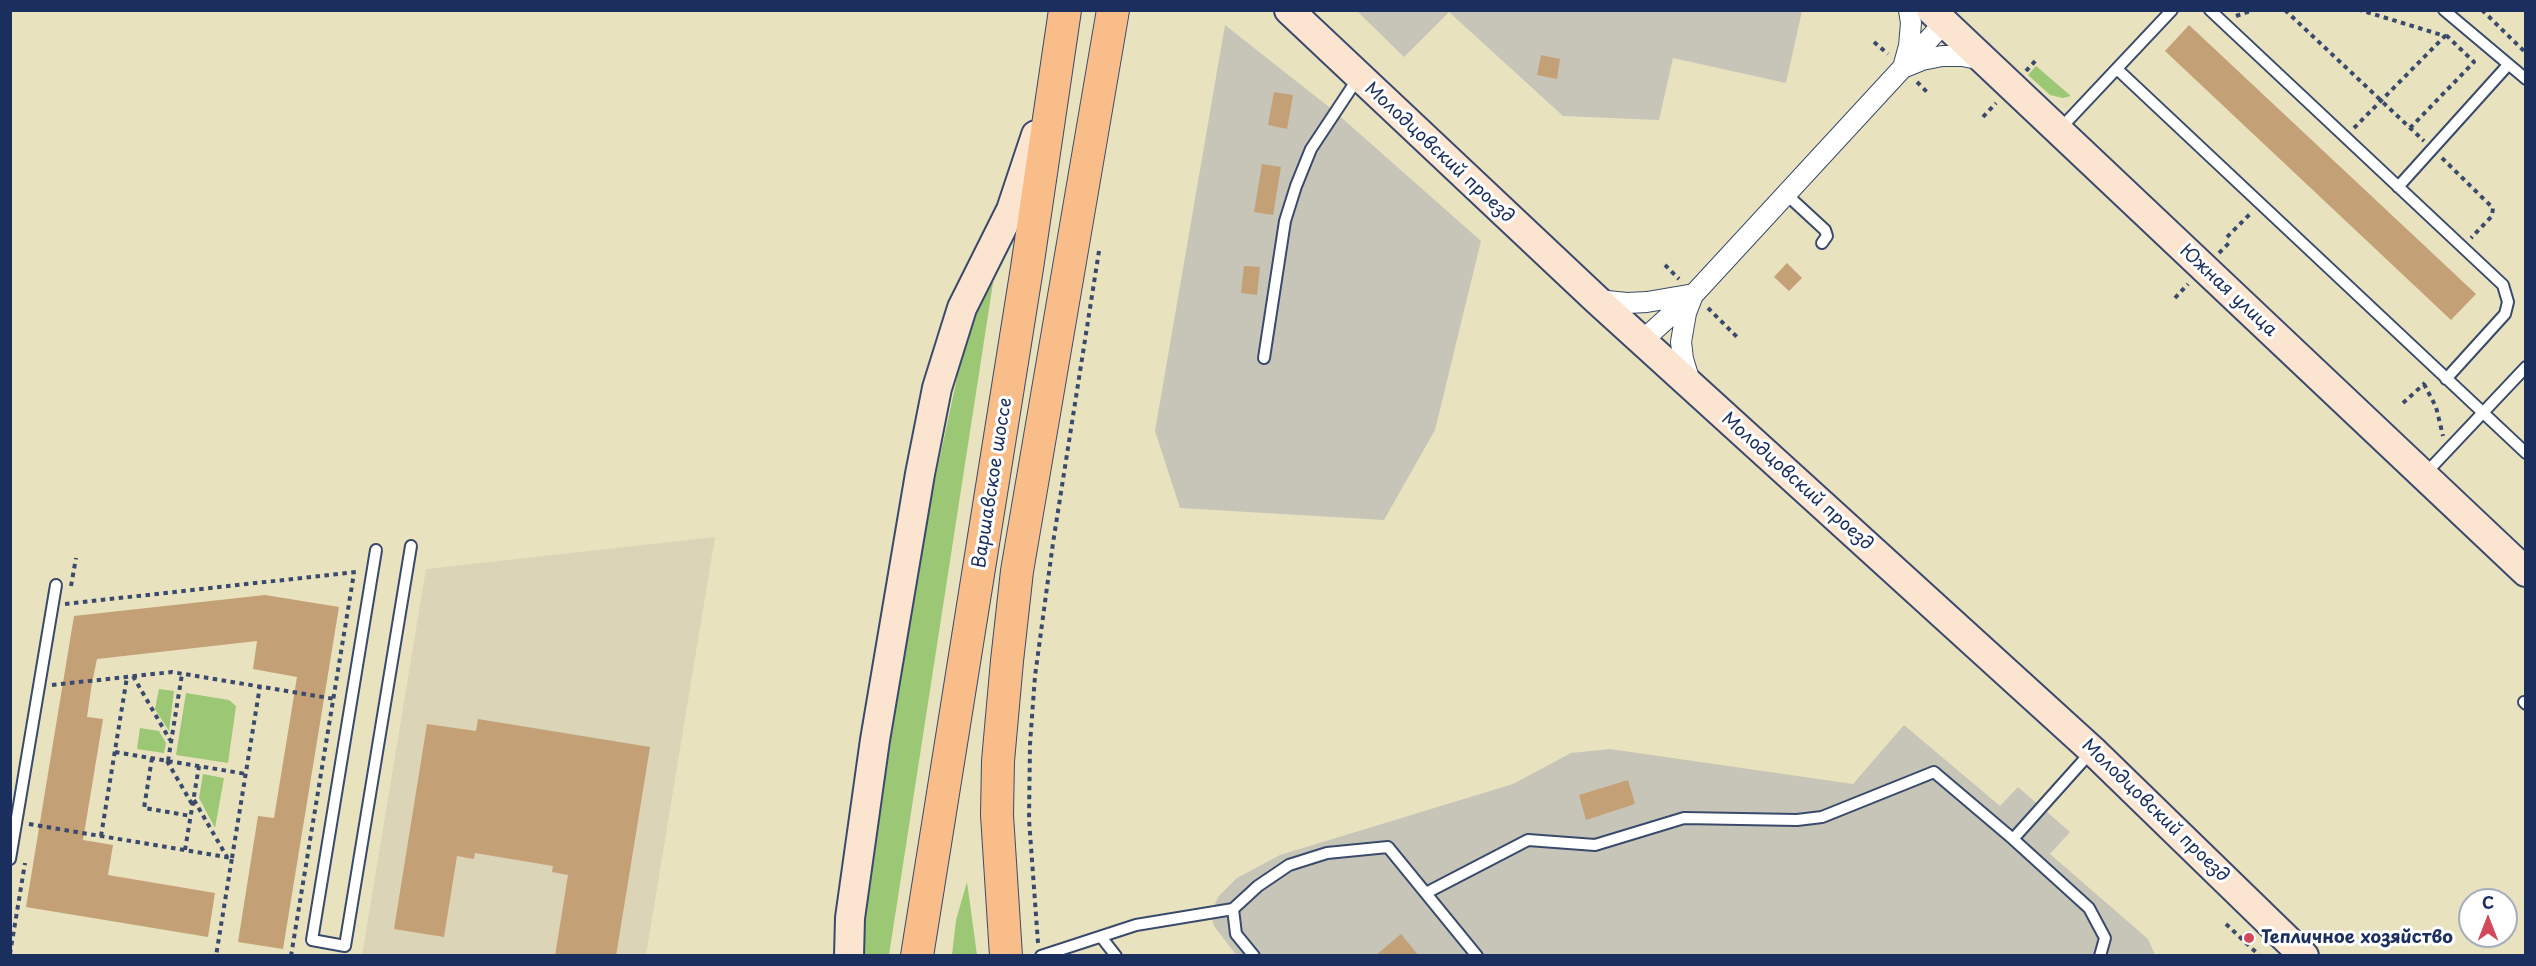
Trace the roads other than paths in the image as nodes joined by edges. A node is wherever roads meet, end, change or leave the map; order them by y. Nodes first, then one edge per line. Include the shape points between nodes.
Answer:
1 (1065, 10) edge
2 (1289, 10) edge
3 (1909, 10) edge
4 (2172, 10) edge
5 (2210, 10) edge
6 (2444, 10) edge
7 (1937, 17) edge
8 (1114, 20) edge
9 (1057, 55) junction
10 (1983, 60) junction
11 (2508, 65) junction
12 (1902, 68) junction
13 (2117, 69) junction
14 (1358, 78) junction
15 (2526, 79) edge
16 (2058, 131) junction
17 (2398, 187) junction
18 (1786, 194) junction
19 (1822, 243) dead end
20 (1694, 294) junction
21 (1597, 300) junction
22 (1642, 341) junction
23 (1264, 358) dead end
24 (2526, 367) edge
25 (2442, 375) junction
26 (1690, 385) junction
27 (2483, 413) junction
28 (2526, 453) edge
29 (2423, 476) junction
30 (411, 546) dead end
31 (376, 550) dead end
32 (2526, 572) edge
33 (56, 585) dead end
34 (2092, 750) junction
35 (2013, 839) junction
36 (10, 859) edge
37 (1426, 893) junction
38 (1233, 909) junction
39 (1102, 938) junction
40 (1039, 950) edge
41 (849, 956) edge
42 (917, 956) edge
43 (1006, 956) edge
44 (1116, 956) edge
45 (1254, 956) edge
46 (1477, 956) edge
47 (2100, 956) edge
48 (2304, 956) edge

1 - 9 main road, Варшавское шоссе
2 - 14 street, Молодцовский проезд
3 - 12 street via 1909,46
4 - 13 lane
5 - 17 lane
6 - 11 lane
7 - 10 street, Южная улица
7 - 12 street
8 - 43 main road, Варшавское шоссе via 1017,571 998,761 997,815
9 - 41 street via 1027,168 1011,210 962,308 937,388 875,740 850,918
9 - 42 main road, Варшавское шоссе via 1027,268
10 - 12 street via 1942,56
10 - 16 street, Южная улица
11 - 15 lane
11 - 17 lane
12 - 18 street
13 - 16 lane
13 - 25 lane
14 - 21 street, Молодцовский проезд
14 - 23 lane via 1311,149 1296,186 1285,221
16 - 29 street, Южная улица
17 - 25 lane via 2503,285 2508,302 2498,324
18 - 19 lane via 1825,230 1827,236
18 - 20 street
20 - 21 street via 1647,302
20 - 22 street
20 - 26 street via 1681,342
21 - 22 street, Молодцовский проезд
22 - 26 street, Молодцовский проезд
24 - 27 lane
25 - 27 lane
26 - 34 street, Молодцовский проезд
27 - 28 lane
27 - 29 lane
29 - 32 street, Южная улица
30 - 31 lane via 345,946 312,940
33 - 36 lane
34 - 35 lane
34 - 48 street, Молодцовский проезд
35 - 37 lane via 1934,772 1822,817 1684,818 1595,845 1528,840
35 - 47 lane via 2089,908 2105,938
37 - 38 lane via 1389,847 1326,853 1289,865
37 - 46 lane
38 - 39 lane via 1136,925
38 - 45 lane via 1236,934
39 - 40 lane
39 - 44 lane

